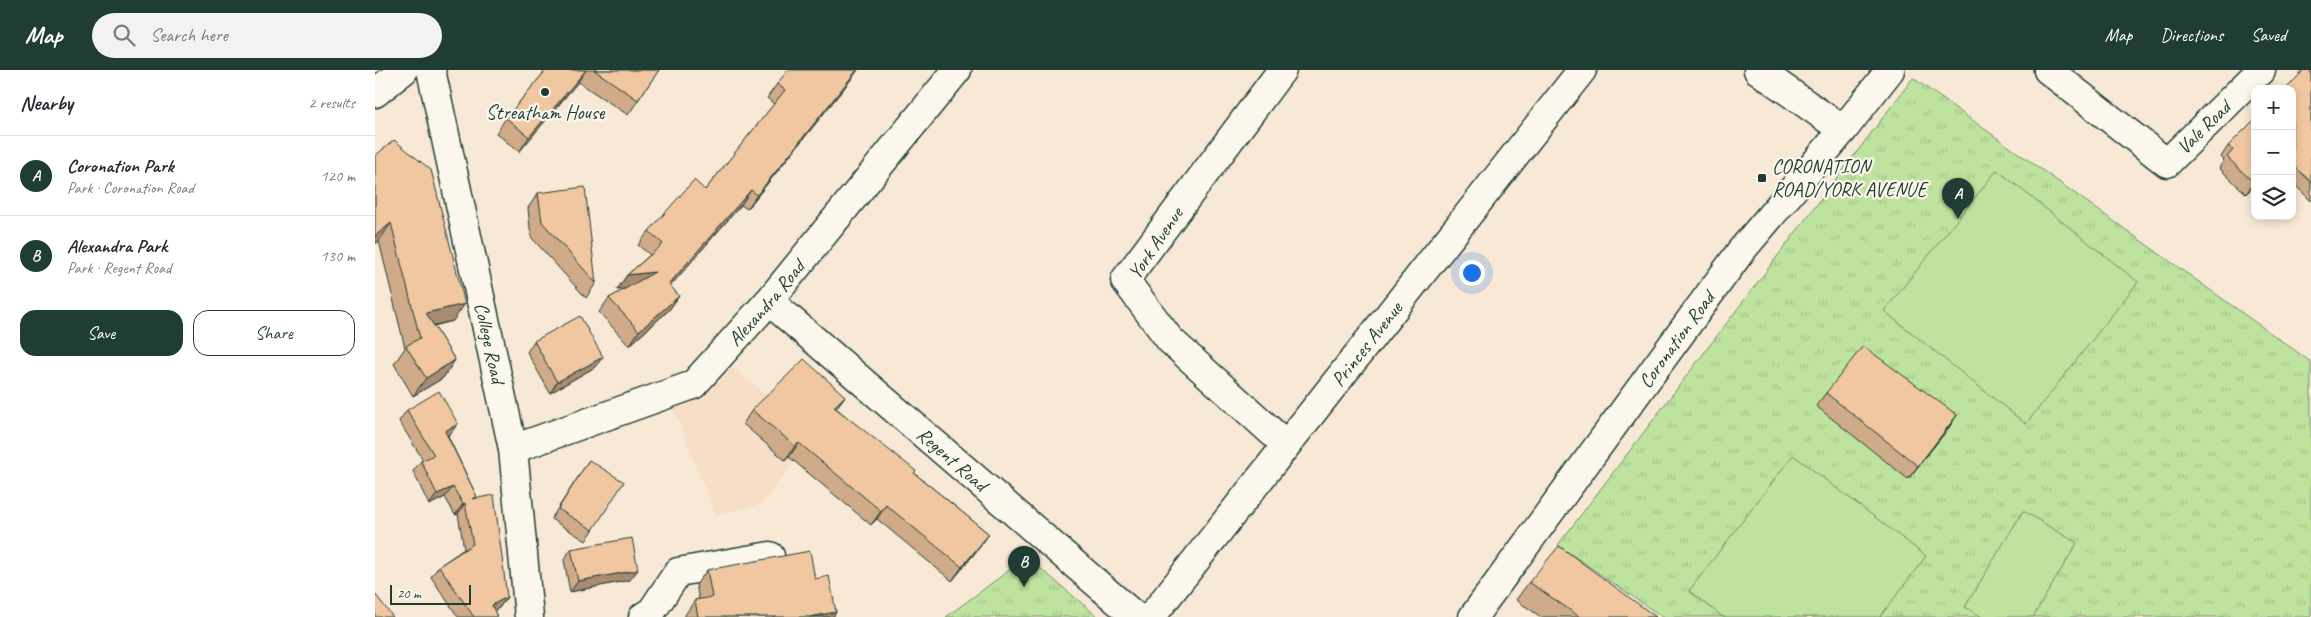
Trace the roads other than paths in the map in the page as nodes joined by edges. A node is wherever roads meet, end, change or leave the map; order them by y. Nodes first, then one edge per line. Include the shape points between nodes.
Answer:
1 (404, 70) edge
2 (431, 70) edge
3 (957, 70) edge
4 (1282, 70) edge
5 (1582, 70) edge
6 (1758, 70) edge
7 (1890, 70) edge
8 (2048, 70) edge
9 (2261, 70) edge
10 (375, 93) edge
11 (1843, 130) junction
12 (769, 302) junction
13 (1285, 444) junction
14 (513, 449) junction
15 (770, 556) edge
16 (1475, 616) edge
17 (529, 617) edge
18 (643, 617) edge
19 (1135, 617) edge
20 (1151, 617) edge

1 - 10 street
2 - 14 street, College Road
3 - 12 street, Alexandra Road
4 - 13 street, York Avenue via 1125,280 1170,340
5 - 13 street, Princes Avenue
6 - 11 street
7 - 11 street, Coronation Road
8 - 9 street, Vale Road via 2167,163
11 - 16 street, Coronation Road via 1741,251
12 - 14 street, Alexandra Road via 693,385
12 - 19 street, Regent Road
13 - 20 street, Princes Avenue
14 - 17 street, College Road
15 - 18 street via 678,572 652,611

